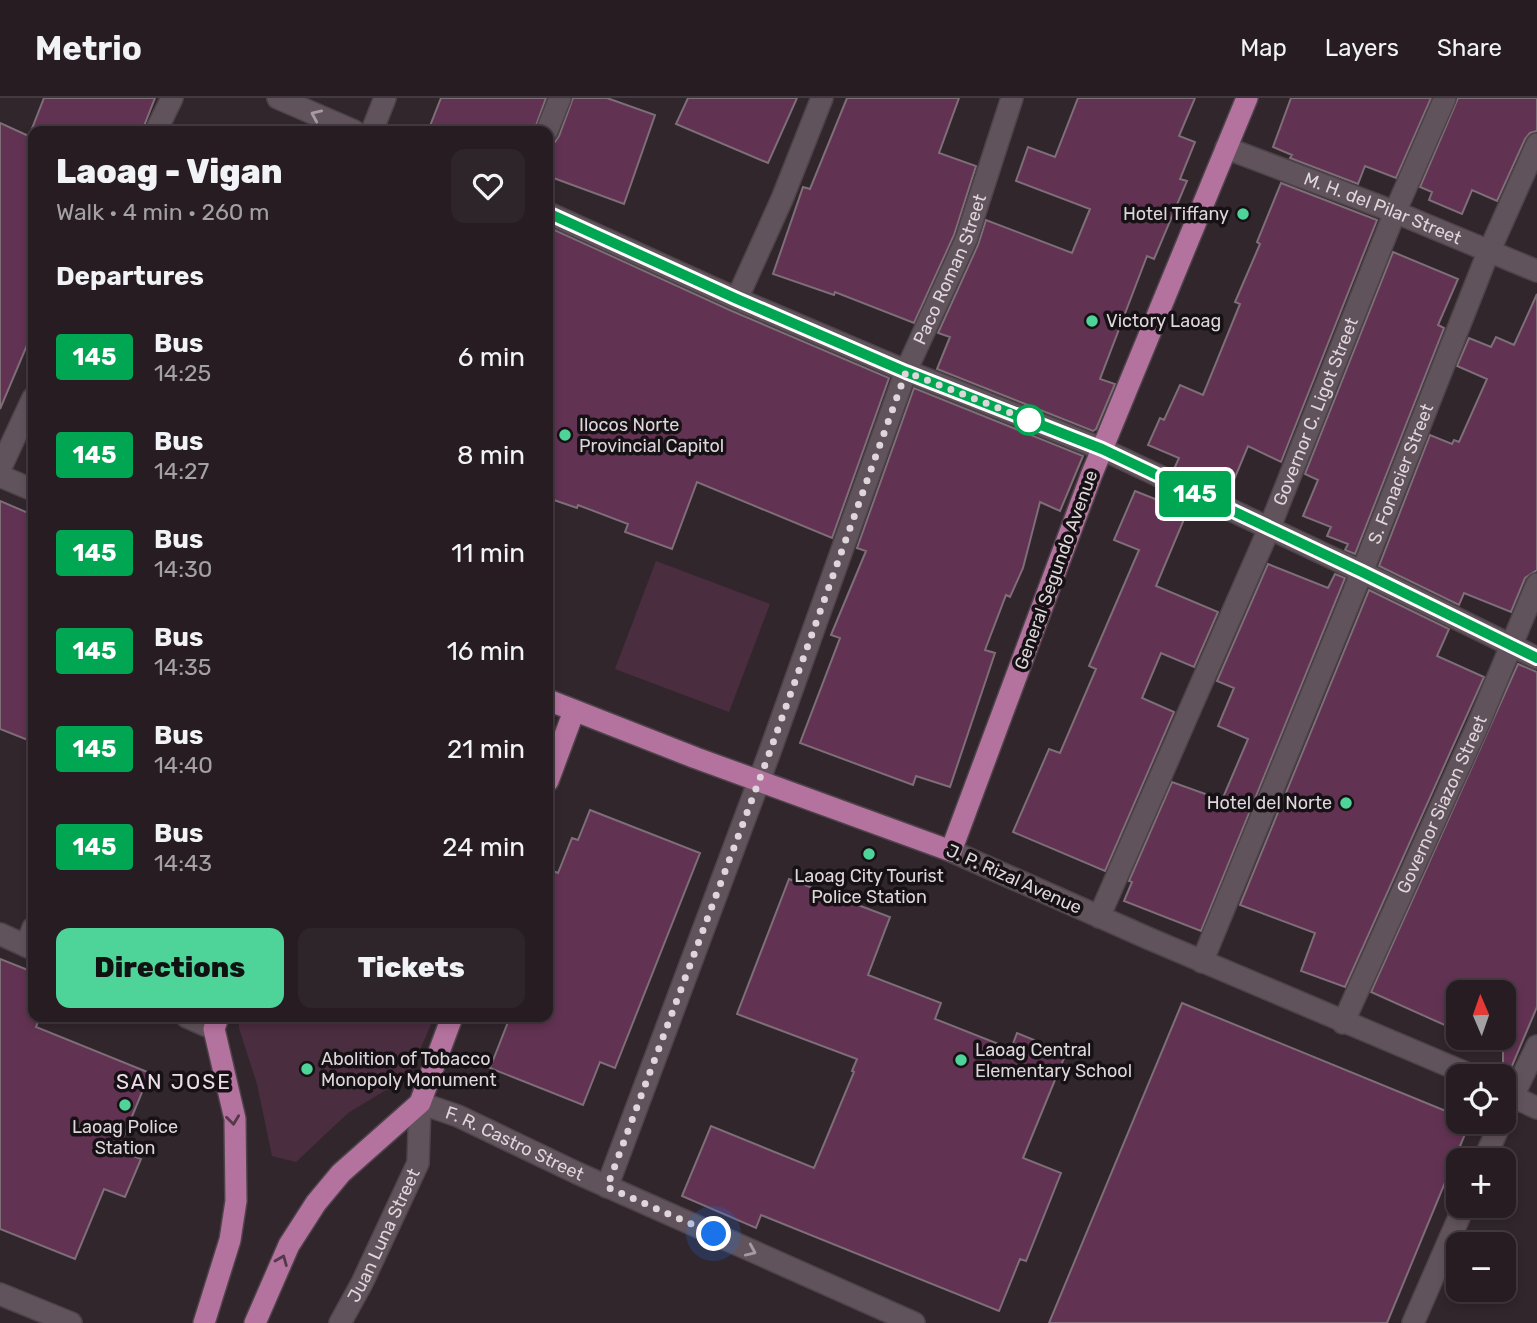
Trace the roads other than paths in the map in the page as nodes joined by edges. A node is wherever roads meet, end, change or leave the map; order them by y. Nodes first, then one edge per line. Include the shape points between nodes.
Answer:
1 (172, 98) edge
2 (278, 98) edge
3 (385, 98) edge
4 (560, 98) edge
5 (822, 98) edge
6 (1012, 98) edge
7 (1247, 98) edge
8 (1445, 98) edge
9 (158, 126) edge
10 (342, 126) edge
11 (374, 126) edge
12 (549, 126) edge
13 (1537, 144) edge
14 (1226, 148) junction
15 (1395, 212) junction
16 (553, 215) edge
17 (1489, 251) junction
18 (1537, 271) edge
19 (737, 299) junction
20 (906, 372) junction
21 (28, 409) edge
22 (1102, 449) junction
23 (0, 469) edge
24 (0, 476) edge
25 (28, 488) edge
26 (1269, 529) junction
27 (1362, 572) junction
28 (1537, 584) edge
29 (1510, 645) junction
30 (1537, 658) edge
31 (553, 703) edge
32 (574, 711) junction
33 (553, 768) edge
34 (760, 780) junction
35 (951, 851) junction
36 (1099, 917) junction
37 (0, 934) edge
38 (28, 940) edge
39 (1202, 962) junction
40 (450, 1022) edge
41 (216, 1023) edge
42 (1343, 1023) junction
43 (1537, 1046) edge
44 (1446, 1065) edge
45 (1516, 1081) edge
46 (1516, 1098) edge
47 (420, 1103) junction
48 (1537, 1108) edge
49 (607, 1187) junction
50 (1460, 1218) edge
51 (0, 1294) edge
52 (69, 1323) edge
53 (204, 1323) edge
54 (255, 1323) edge
55 (340, 1323) edge
56 (914, 1323) edge
57 (1413, 1323) edge

1 - 9 street
10 -> 2 street
3 - 11 street
4 - 12 street
5 - 19 street
6 - 20 street, Paco Roman Street via 966,240
7 - 14 highway, General Segundo Avenue
8 - 15 street, Governor C. Ligot Street
13 - 17 street, S. Fonacier Street
14 - 15 street, M. H. del Pilar Street
14 - 22 highway, General Segundo Avenue
15 - 17 street, M. H. del Pilar Street
15 - 26 street, Governor C. Ligot Street
16 - 19 street
17 - 18 street, M. H. del Pilar Street
17 - 27 street, S. Fonacier Street
19 - 20 street
20 - 22 street
20 - 34 street, Paco Roman Street
21 - 23 street
22 - 26 street
22 - 35 highway, General Segundo Avenue
24 - 25 street
26 - 27 street
26 - 36 street, Governor C. Ligot Street
27 - 29 street
27 - 39 street, S. Fonacier Street
28 - 29 street, Governor Siazon Street
29 - 30 street
29 - 42 street, Governor Siazon Street
31 - 32 highway, J. P. Rizal Avenue
32 - 33 highway
32 - 34 highway, J. P. Rizal Avenue
34 - 35 highway, J. P. Rizal Avenue
34 - 49 street, Paco Roman Street
35 - 36 street, J. P. Rizal Avenue
36 - 39 street, J. P. Rizal Avenue
37 - 38 street
39 - 42 street, J. P. Rizal Avenue
40 - 47 highway
41 -> 53 highway via 235,1119 236,1201 230,1240
42 - 44 street, J. P. Rizal Avenue
43 - 45 street
46 - 48 street
47 - 49 street, F. R. Castro Street via 458,1116
54 -> 47 highway via 289,1245 316,1203 341,1173
47 - 55 street, Juan Luna Street via 418,1163
49 -> 56 street, F. R. Castro Street
50 - 57 street
51 - 52 street

